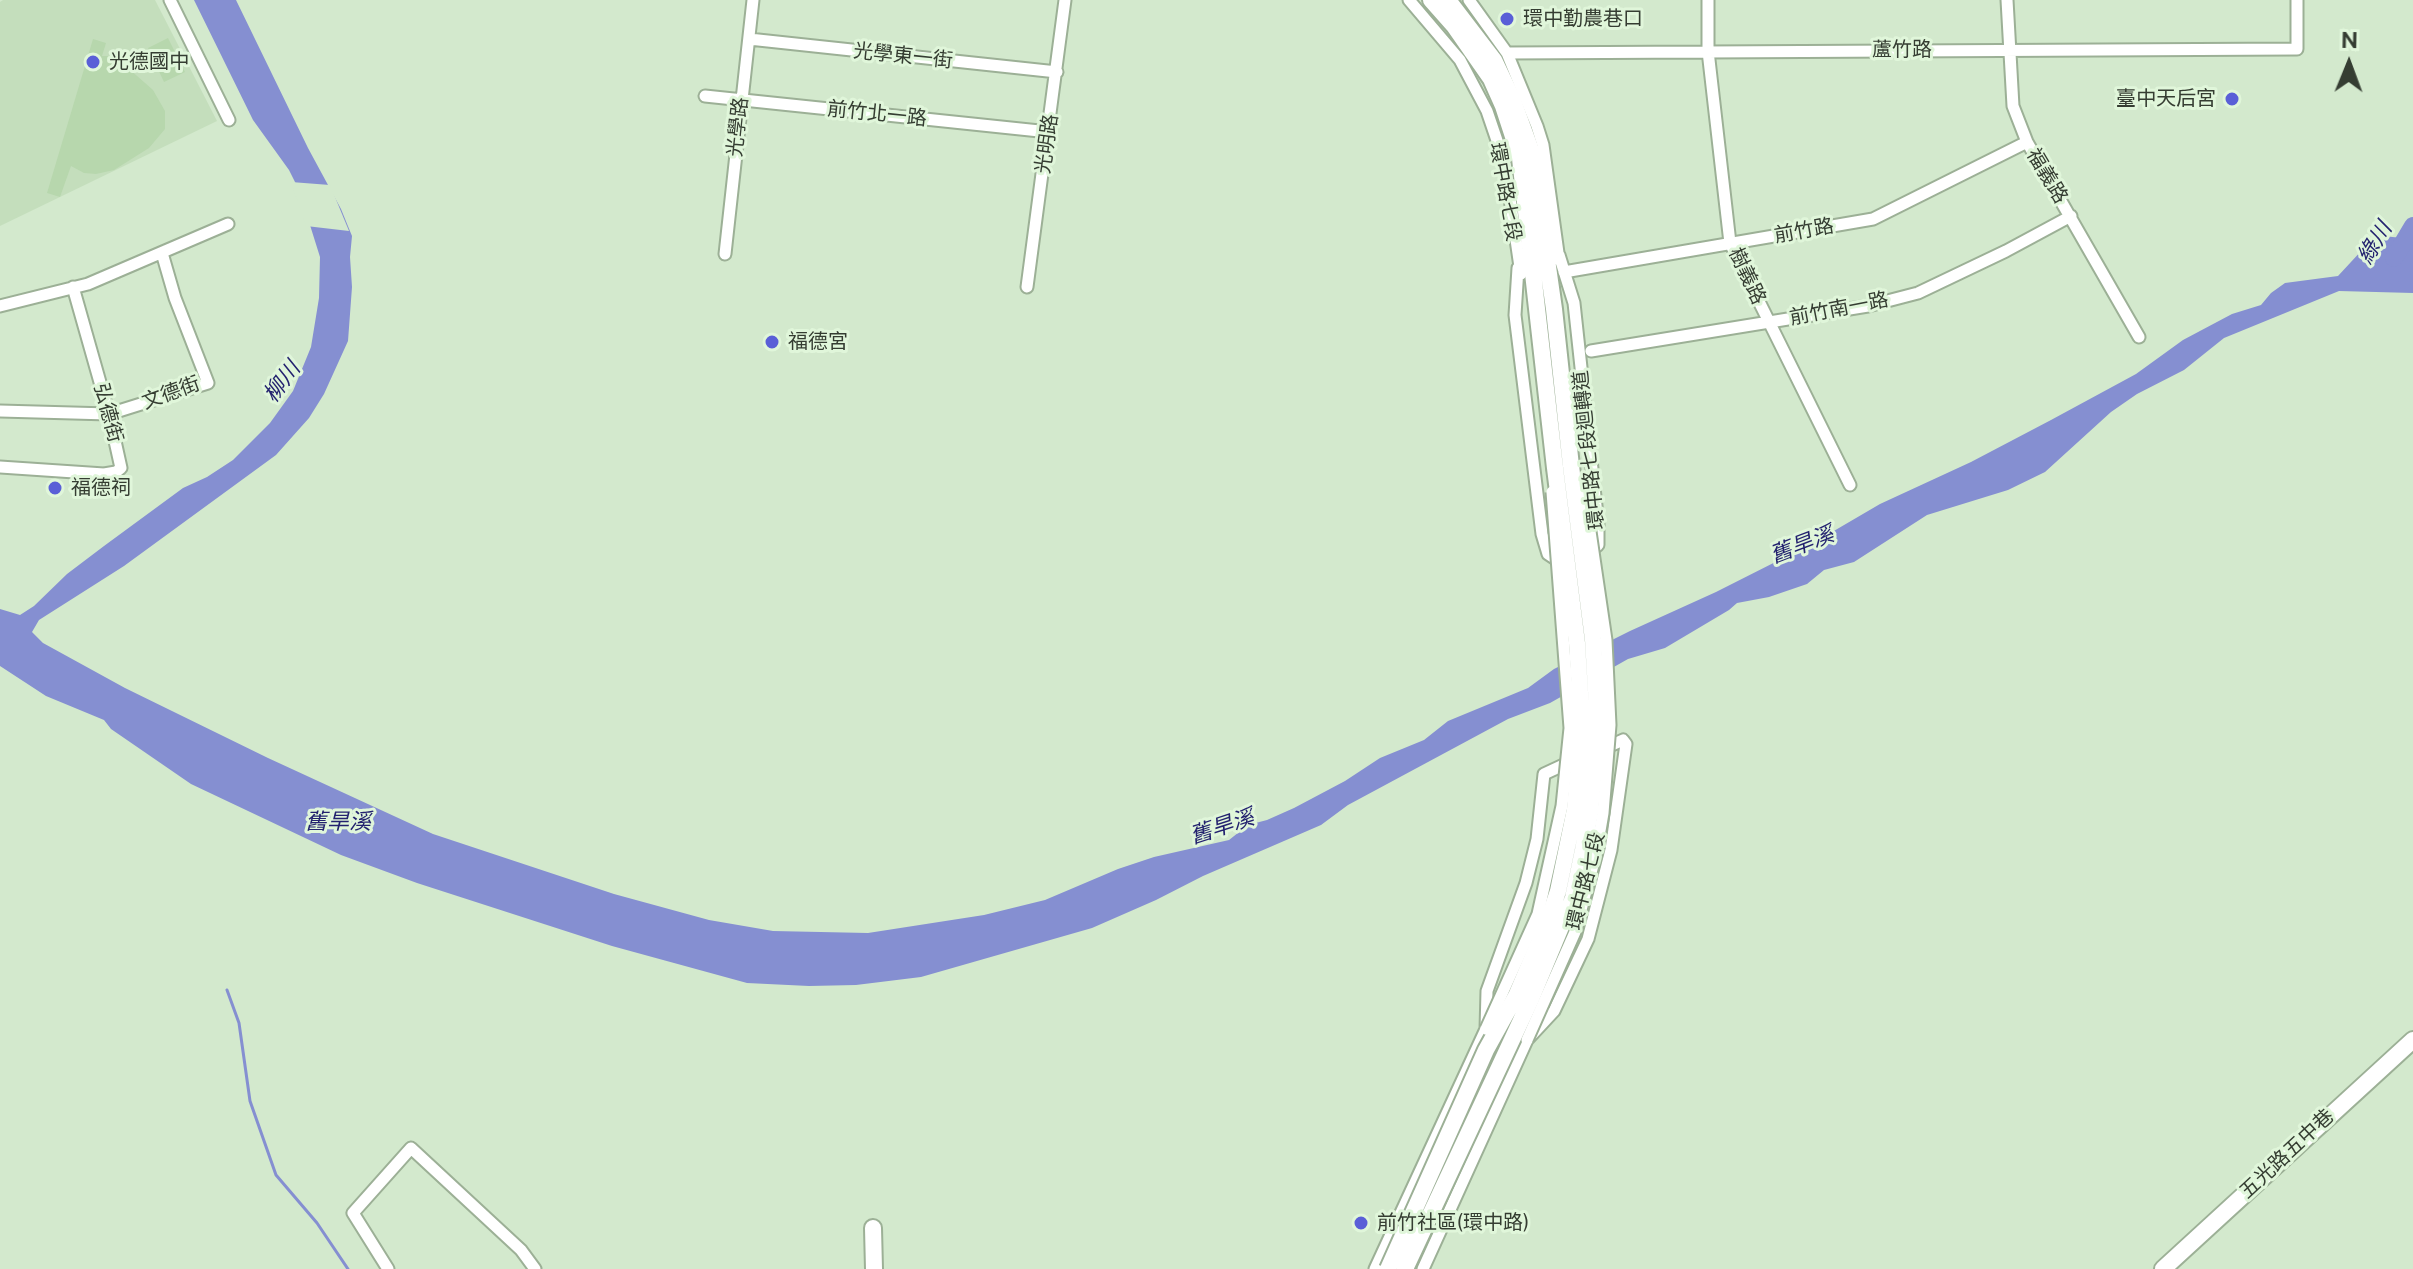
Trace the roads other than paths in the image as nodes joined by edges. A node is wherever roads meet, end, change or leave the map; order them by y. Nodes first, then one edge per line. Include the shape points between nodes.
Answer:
1 (170, 0) edge
2 (753, 0) edge
3 (1065, 0) edge
4 (1409, 0) edge
5 (1431, 0) edge
6 (1448, 0) edge
7 (1469, 0) edge
8 (1708, 0) edge
9 (2007, 0) edge
10 (2297, 0) edge
11 (749, 39) junction
12 (2009, 49) junction
13 (1708, 51) junction
14 (1507, 53) junction
15 (1057, 72) junction
16 (705, 96) dead end
17 (741, 100) junction
18 (229, 120) dead end
19 (1049, 132) junction
20 (2027, 142) junction
21 (1531, 152) junction
22 (2071, 216) junction
23 (228, 224) dead end
24 (1730, 243) junction
25 (162, 253) junction
26 (725, 254) dead end
27 (1559, 255) junction
28 (1518, 268) junction
29 (1564, 272) junction
30 (73, 287) junction
31 (1027, 287) dead end
32 (0, 306) edge
33 (1546, 309) junction
34 (1769, 323) junction
35 (2139, 337) dead end
36 (1591, 351) dead end
37 (0, 411) edge
38 (109, 414) junction
39 (0, 467) edge
40 (1563, 467) junction
41 (1850, 485) dead end
42 (1486, 1029) junction
43 (1527, 1040) junction
44 (2413, 1040) edge
45 (873, 1228) dead end
46 (388, 1269) edge
47 (535, 1269) edge
48 (874, 1269) edge
49 (1375, 1269) edge
50 (1388, 1269) edge
51 (1405, 1269) edge
52 (1423, 1269) edge
53 (2163, 1269) edge

1 - 18 street
2 - 11 street, 光學路
3 - 15 street, 光明路
4 - 28 street, 環中路七段 via 1460,60 1487,111 1505,164
5 - 21 street via 1491,79
6 - 21 street via 1494,60
7 - 14 street
8 - 13 street, 樹義路
9 - 12 street, 福義路
10 - 12 street, 蘆竹路 via 2297,49
11 - 15 street, 光學東一街
11 - 17 street, 光學路
12 - 13 street, 蘆竹路
12 - 20 street, 福義路 via 2013,106
13 - 14 street, 蘆竹路
13 - 24 street, 樹義路
14 - 21 street
15 - 19 street, 光明路
16 - 17 street, 前竹北一路
17 - 19 street, 前竹北一路
17 - 26 street, 光學路
19 - 31 street, 光明路
20 - 22 street, 福義路
20 - 24 street, 前竹路 via 1873,219
21 - 27 street, 環中路七段
21 - 33 street, 環中路七段
22 - 34 street, 前竹南一路 via 1918,293
22 - 35 street, 福義路
23 - 25 street
24 - 29 street, 前竹路
24 - 34 street, 樹義路
25 - 30 street
25 - 38 street, 文德街 via 208,383
27 - 29 street, 環中路七段迴轉道
27 - 33 street, 環中路七段
28 - 29 street, 環中路七段迴轉道 via 1515,315 1542,534 1554,558 1585,555 1598,545 1574,303
28 - 33 street, 環中路七段
30 - 32 street
30 - 38 street, 弘德街
33 - 40 street, 環中路七段
34 - 36 street, 前竹南一路
34 - 41 street, 樹義路
37 - 38 street, 文德街
38 - 39 street, 弘德街 via 121,464 116,472
40 - 42 street, 環中路七段, bridge via 1552,510 1570,728 1562,806 1538,914
40 - 43 street, 環中路七段, bridge via 1586,504 1606,640 1610,725 1596,854 1575,932
40 - 50 street, 環中路七段, bridge via 1582,725 1572,823 1558,891 1517,994 1486,1050
40 - 51 street, 環中路七段, bridge via 1593,640 1598,725 1583,850 1573,898 1531,999
42 - 43 street via 1487,991 1537,839 1544,774 1625,741 1611,850 1588,939 1554,1011
42 - 49 street, 環中路七段
43 - 52 street, 環中路七段
44 - 53 street, 五光路五中巷
45 - 48 street
46 - 47 street via 353,1213 411,1148

